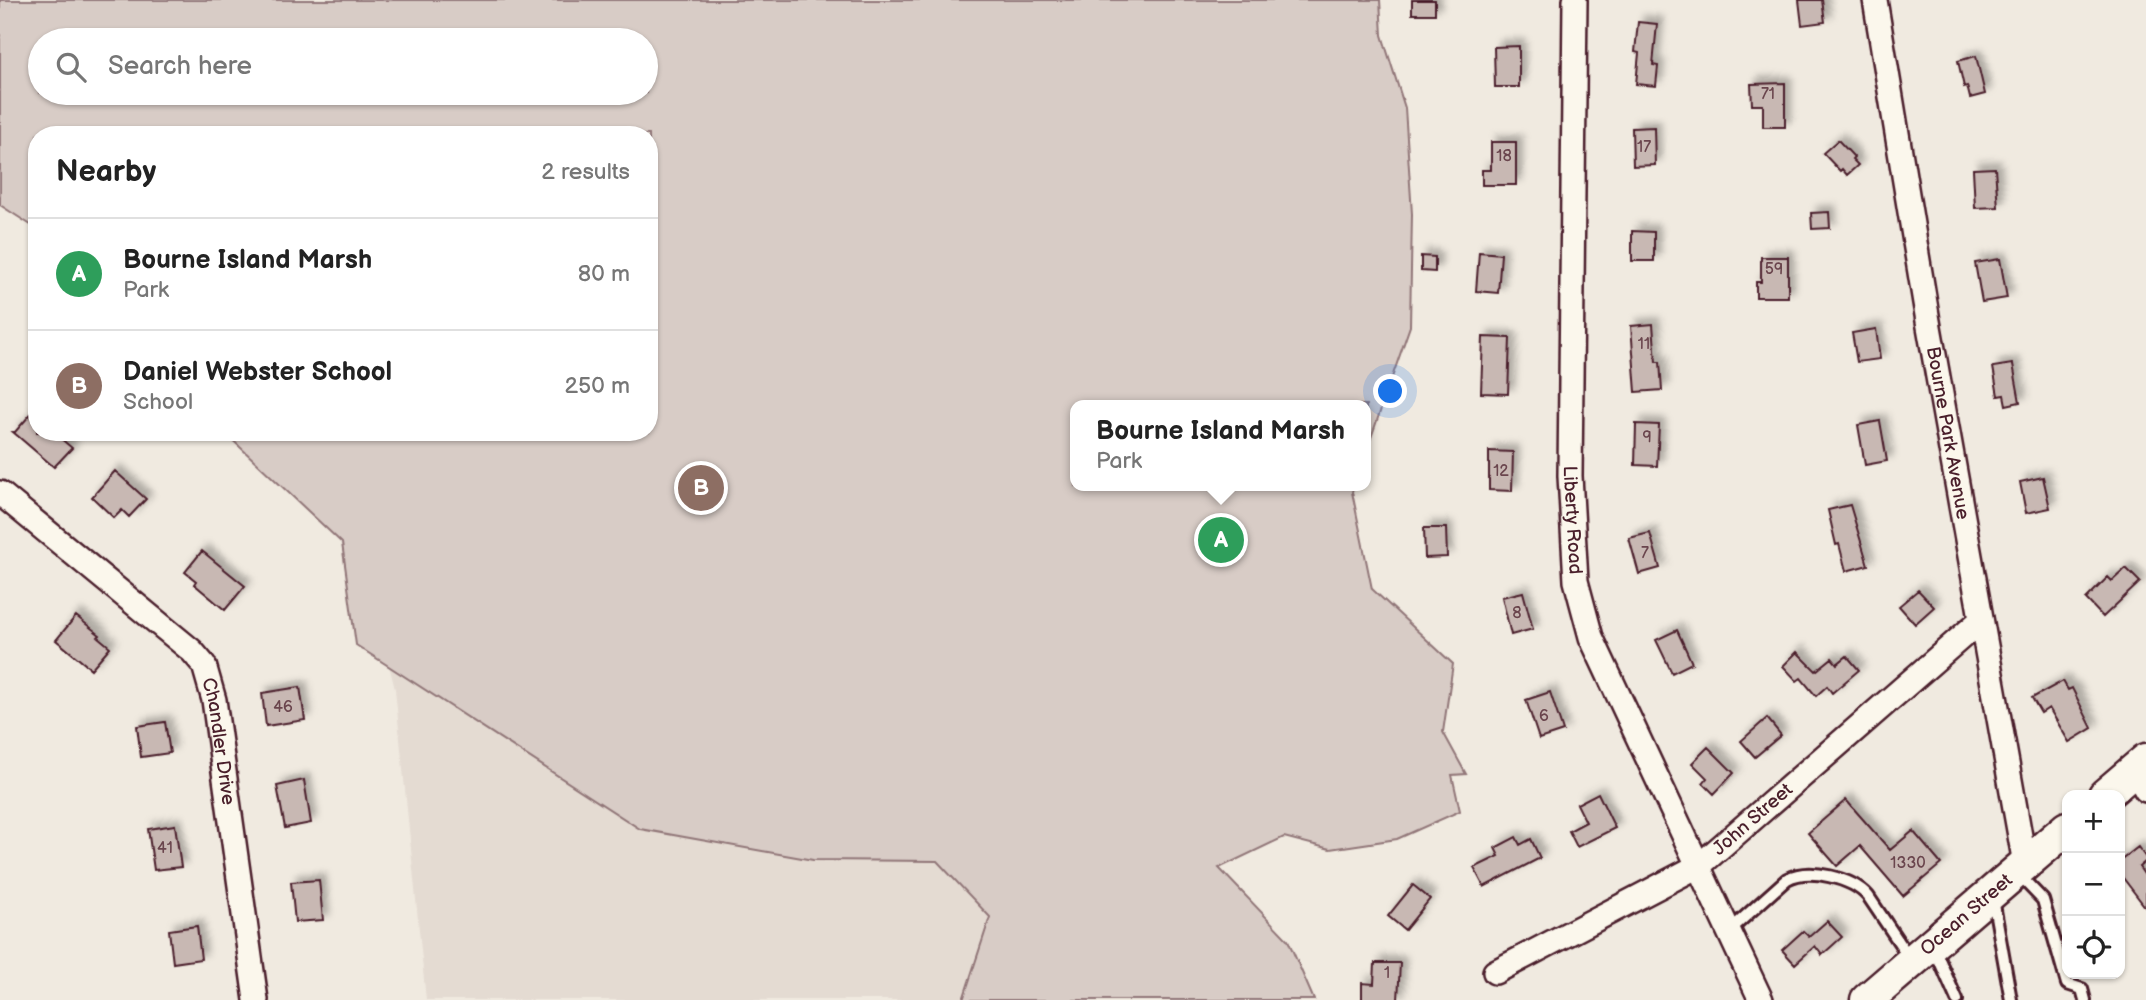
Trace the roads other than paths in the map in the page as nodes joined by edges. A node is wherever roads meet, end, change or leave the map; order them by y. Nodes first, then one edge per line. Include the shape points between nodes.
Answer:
1 (1575, 0) edge
2 (1875, 0) edge
3 (0, 493) edge
4 (1981, 620) junction
5 (2142, 773) edge
6 (2113, 790) edge
7 (2062, 832) edge
8 (1700, 865) junction
9 (2020, 868) junction
10 (1992, 893) junction
11 (1729, 931) junction
12 (1922, 953) junction
13 (1495, 972) dead end
14 (1879, 996) edge
15 (256, 1000) edge
16 (1761, 1000) edge
17 (1957, 1000) edge
18 (2011, 1000) edge
19 (2085, 1000) edge

1 - 8 street, Liberty Road via 1570,476 1576,581 1591,637
2 - 4 street, Bourne Park Avenue
3 - 15 street, Chandler Drive via 204,665 214,700
4 - 8 street, John Street
4 - 9 street, Bourne Park Avenue
5 - 6 main road
7 - 9 main road, Ocean Street
8 - 11 street, Liberty Road
8 - 13 street, John Street
9 - 10 main road, Ocean Street
9 - 19 lane via 2043,900 2067,984 2082,989
10 - 12 main road, Ocean Street
10 - 18 lane
11 - 12 lane via 1794,875 1842,879 1861,889
11 - 16 street, Liberty Road
12 - 14 main road, Ocean Street
12 - 17 lane

